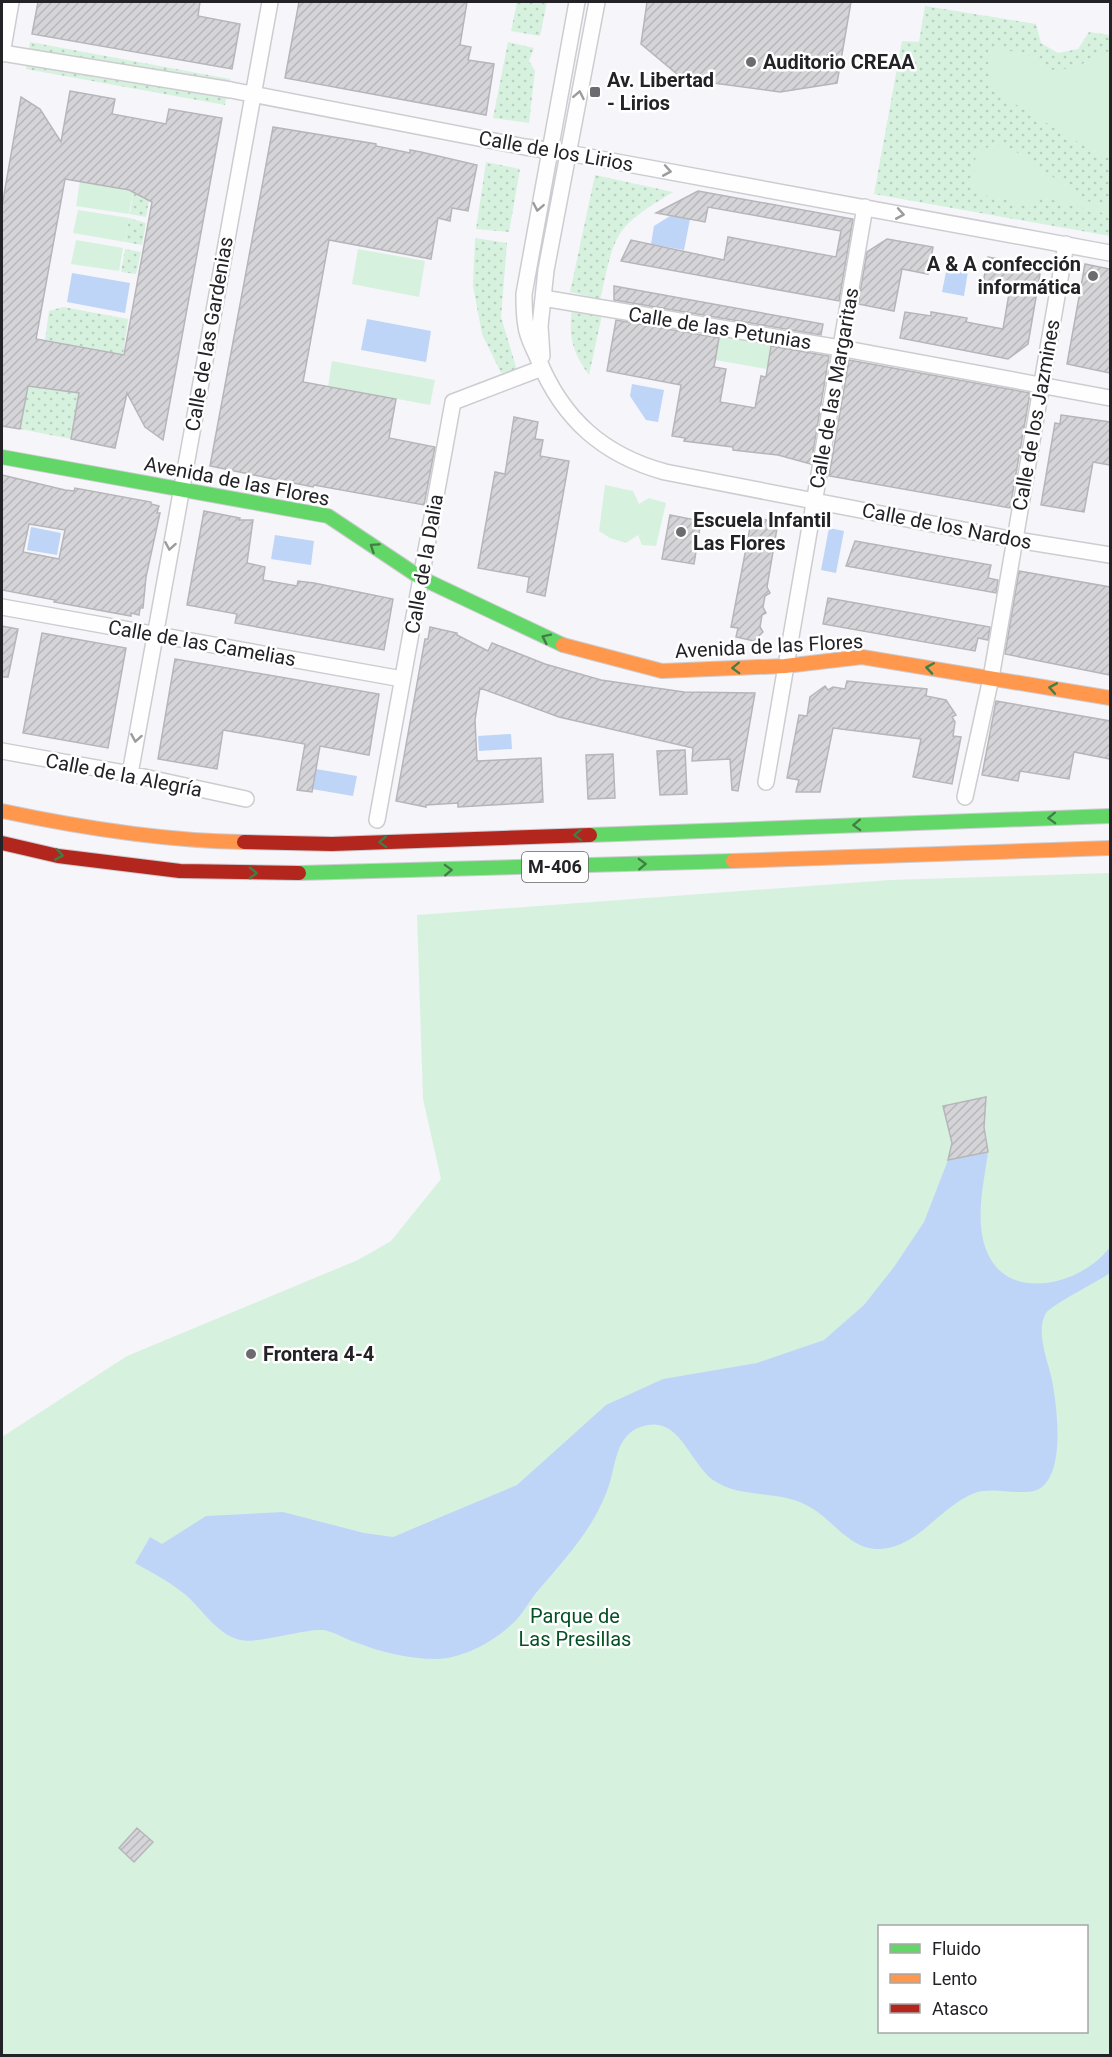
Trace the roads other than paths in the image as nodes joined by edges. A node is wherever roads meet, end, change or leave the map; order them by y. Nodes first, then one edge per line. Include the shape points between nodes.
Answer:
1 (11, 2) edge
2 (270, 2) edge
3 (577, 2) edge
4 (597, 2) edge
5 (2, 53) edge
6 (253, 94) junction
7 (549, 150) junction
8 (568, 153) junction
9 (865, 207) junction
10 (1066, 244) junction
11 (1110, 253) edge
12 (543, 298) junction
13 (840, 348) junction
14 (542, 368) junction
15 (1041, 385) junction
16 (1110, 398) edge
17 (2, 457) edge
18 (180, 489) junction
19 (815, 501) junction
20 (1014, 540) junction
21 (1110, 555) edge
22 (421, 578) junction
23 (2, 607) edge
24 (155, 634) junction
25 (785, 666) junction
26 (991, 678) junction
27 (402, 679) junction
28 (1110, 698) edge
29 (2, 751) edge
30 (130, 774) junction
31 (766, 782) dead end
32 (965, 797) dead end
33 (246, 799) dead end
34 (2, 811) edge
35 (1110, 816) edge
36 (376, 820) dead end
37 (2, 843) edge
38 (1110, 848) edge

1 - 5 street
2 - 6 street, Calle de las Gardenias
3 - 7 street, Calle de los Nardos
8 -> 4 street, Calle de los Nardos
5 - 6 street, Calle de los Lirios
6 - 7 street, Calle de los Lirios
6 - 18 street, Calle de las Gardenias
7 - 8 street, Calle de los Lirios
7 -> 14 street, Calle de los Nardos via 524,294 526,328
8 -> 9 street, Calle de los Lirios
8 - 12 street, Calle de los Nardos
9 -> 10 street, Calle de los Lirios
9 - 13 street, Calle de las Margaritas
10 - 11 street, Calle de los Lirios
10 - 15 street, Calle de los Jazmines
12 - 13 street, Calle de las Petunias
12 - 14 street, Calle de los Nardos
13 - 15 street, Calle de las Petunias
13 - 19 street, Calle de las Margaritas
14 - 19 street, Calle de los Nardos via 554,394 577,422 621,456 664,472
14 - 22 street, Calle de la Dalia via 453,402
15 - 16 street, Calle de las Petunias
15 - 20 street, Calle de los Jazmines
17 - 18 main road, Avenida de las Flores
22 -> 18 main road, Avenida de las Flores via 328,516
18 -> 24 street, Calle de las Gardenias
19 - 20 street, Calle de los Nardos
19 - 25 street, Calle de las Margaritas
20 - 21 street, Calle de los Nardos
20 - 26 street, Calle de los Jazmines
25 -> 22 main road, Avenida de las Flores via 662,671 558,644
22 - 27 street, Calle de la Dalia
23 - 24 street, Calle de las Camelias
24 - 27 street, Calle de las Camelias
24 -> 30 street, Calle de las Gardenias
26 -> 25 main road, Avenida de las Flores via 862,657
25 - 31 street, Calle de las Margaritas
28 -> 26 main road, Avenida de las Flores
26 - 32 street, Calle de los Jazmines
27 - 36 street, Calle de la Dalia
29 - 30 street, Calle de la Alegría
30 - 33 street, Calle de la Alegría
35 -> 34 main road, M-406 via 332,844 185,841
37 -> 38 main road, M-406 via 58,856 180,871 331,874

